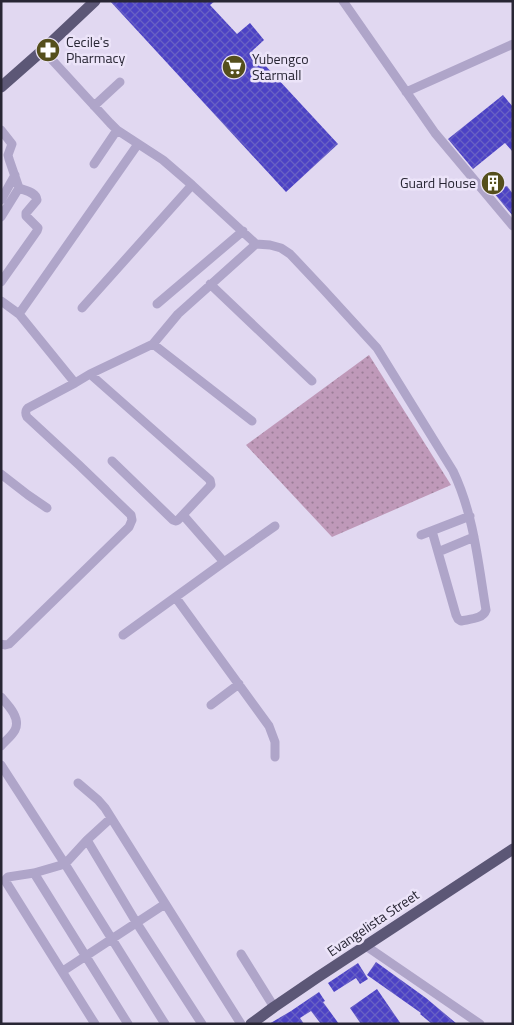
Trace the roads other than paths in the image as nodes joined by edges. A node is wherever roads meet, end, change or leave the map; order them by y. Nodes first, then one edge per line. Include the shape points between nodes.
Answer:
1 (96, 1) edge
2 (343, 1) edge
3 (513, 44) edge
4 (43, 50) junction
5 (120, 82) dead end
6 (1, 87) edge
7 (406, 92) junction
8 (94, 106) junction
9 (1, 130) edge
10 (117, 130) junction
11 (138, 144) junction
12 (94, 164) dead end
13 (15, 175) junction
14 (192, 185) junction
15 (19, 188) junction
16 (1, 200) edge
17 (1, 217) edge
18 (513, 226) edge
19 (242, 231) junction
20 (256, 244) junction
21 (1, 282) edge
22 (210, 284) junction
23 (1, 300) edge
24 (158, 304) dead end
25 (82, 308) dead end
26 (19, 314) junction
27 (153, 344) junction
28 (90, 374) junction
29 (312, 381) dead end
30 (75, 383) junction
31 (252, 421) dead end
32 (112, 461) dead end
33 (1, 474) edge
34 (47, 508) dead end
35 (183, 515) junction
36 (470, 516) junction
37 (274, 526) dead end
38 (432, 531) junction
39 (421, 535) dead end
40 (474, 537) junction
41 (438, 552) junction
42 (224, 562) junction
43 (176, 598) junction
44 (123, 635) dead end
45 (1, 644) edge
46 (239, 684) junction
47 (1, 697) edge
48 (211, 705) dead end
49 (1, 746) edge
50 (275, 757) dead end
51 (1, 765) edge
52 (78, 784) dead end
53 (111, 818) junction
54 (87, 840) junction
55 (513, 849) edge
56 (65, 864) junction
57 (34, 873) junction
58 (165, 904) junction
59 (136, 922) junction
60 (111, 938) junction
61 (366, 946) junction
62 (241, 954) dead end
63 (86, 955) junction
64 (63, 971) junction
65 (274, 1007) junction
66 (95, 1024) edge
67 (128, 1024) edge
68 (165, 1024) edge
69 (202, 1024) edge
70 (241, 1024) edge
71 (251, 1024) edge
72 (480, 1024) edge

1 - 4 main road
2 - 7 street
3 - 7 street
4 - 6 main road
4 - 8 street
5 - 8 street
7 - 18 street via 435,133
8 - 10 street
9 - 13 street via 12,144 8,156
10 - 11 street
10 - 12 street
11 - 14 street
11 - 26 street
13 - 15 street
13 - 16 street
14 - 19 street
14 - 25 street
15 - 17 street
15 - 21 street via 37,197 26,216 38,228
19 - 20 street
19 - 24 street
20 - 22 street
20 - 36 street via 281,248 290,254 377,348 453,471
22 - 27 street via 178,314
22 - 29 street
23 - 26 street
26 - 30 street
27 - 28 street
27 - 31 street
28 - 30 street
28 - 35 street via 210,480 211,485
30 - 45 street via 28,408 25,414 131,515 132,520 129,527 9,644
32 - 35 street via 173,520
33 - 34 street
35 - 42 street
36 - 38 street
36 - 40 street
37 - 42 street
38 - 39 street
38 - 41 street
40 - 41 street
40 - 41 street via 486,610 481,617 461,622 458,619
42 - 43 street
43 - 44 street
43 - 46 street
46 - 48 street
46 - 50 street via 269,726 275,742
47 - 49 street via 17,723
51 - 56 street
52 - 53 street via 98,800
53 - 54 street
53 - 58 street
54 - 56 street
54 - 59 street
55 - 61 main road, Evangelista Street
56 - 57 street
56 - 60 street
57 - 63 street
57 - 64 street via 8,877 6,882
58 - 59 street
58 - 70 street
59 - 60 street
59 - 69 street
60 - 63 street
60 - 68 street
61 - 65 main road, Evangelista Street
61 - 72 street
62 - 65 street
63 - 64 street
63 - 67 street
64 - 66 street
65 - 71 main road, Evangelista Street

